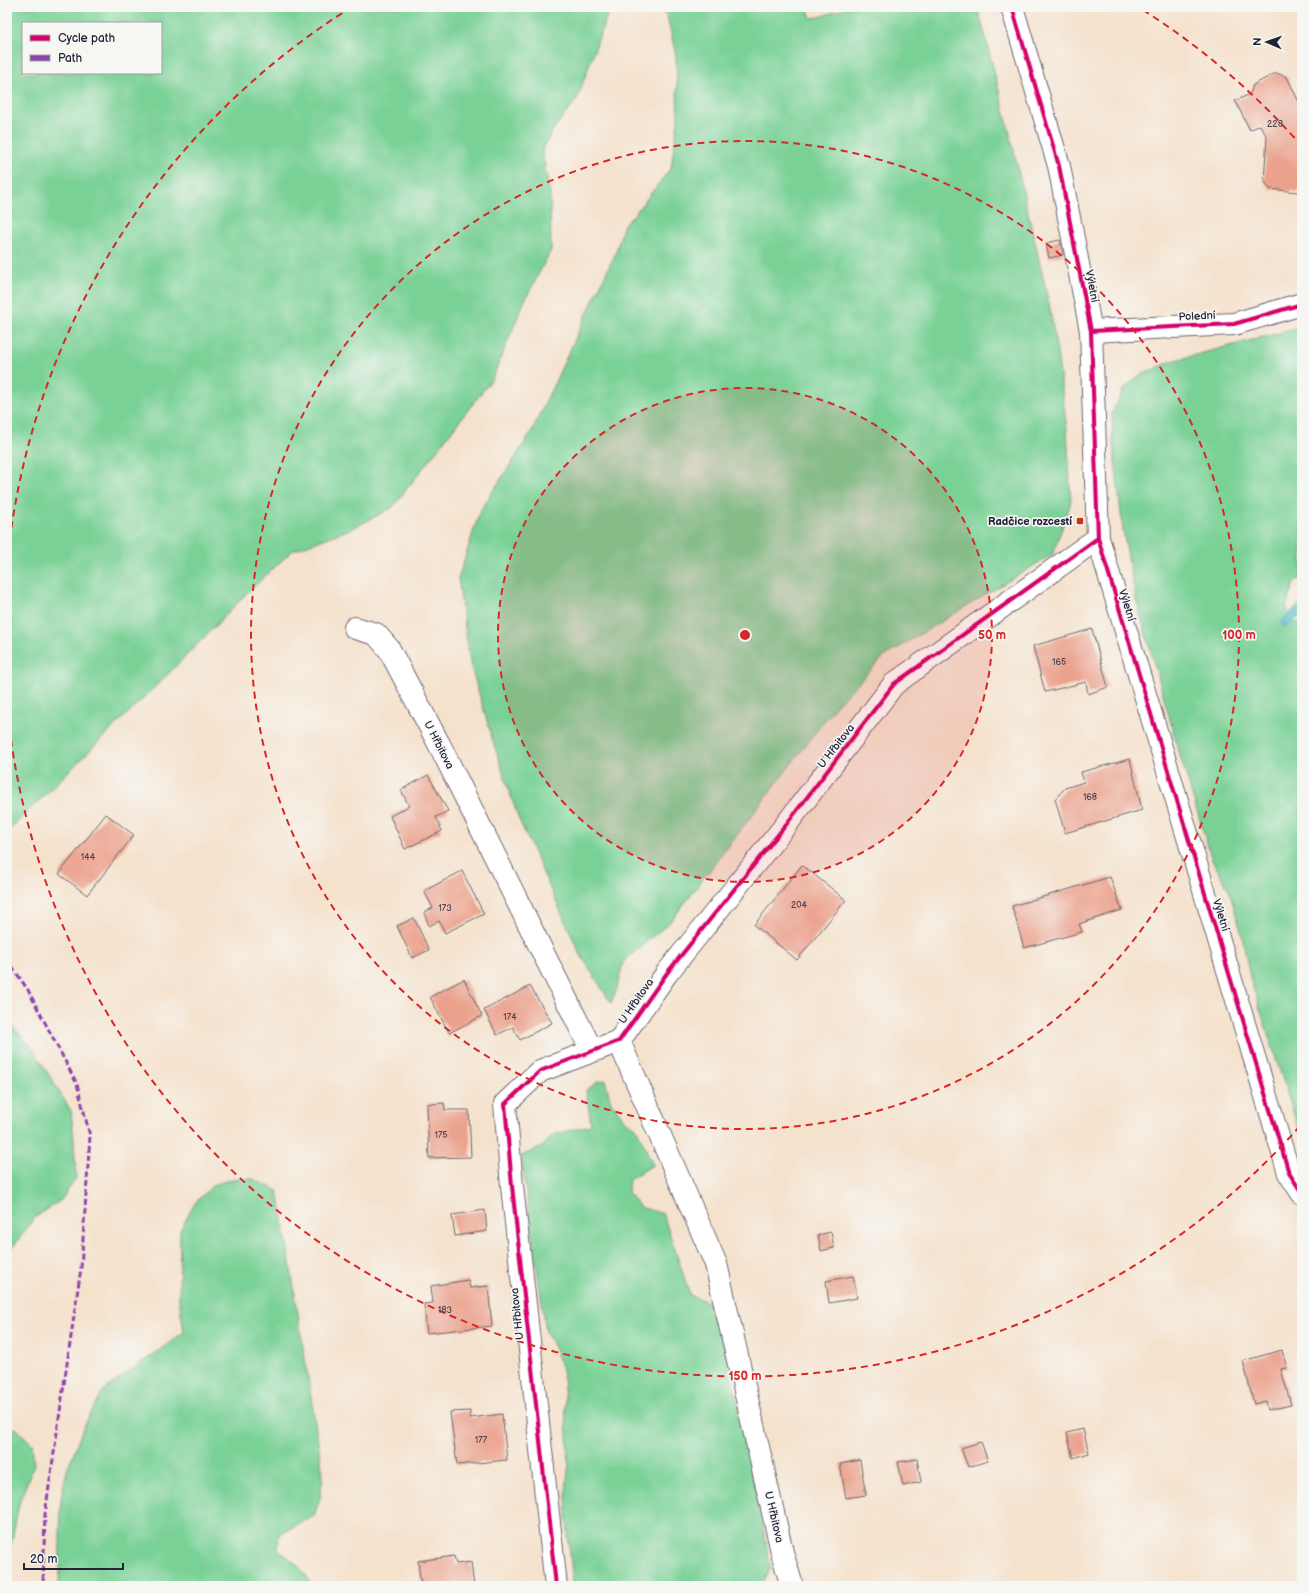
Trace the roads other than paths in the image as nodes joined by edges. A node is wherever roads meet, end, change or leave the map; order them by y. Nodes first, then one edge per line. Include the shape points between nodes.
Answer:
1 (1012, 7) edge
2 (1302, 304) edge
3 (1091, 331) junction
4 (1098, 538) junction
5 (355, 628) dead end
6 (619, 1041) junction
7 (592, 1051) junction
8 (1302, 1193) edge
9 (556, 1586) edge
10 (792, 1586) edge

1 - 3 street, Výletní via 1059,166
2 - 3 street, Polední via 1234,324
3 - 4 street, Výletní
4 - 6 street, U Hřbitova via 894,684 667,973
4 - 8 street, Výletní via 1289,1173
5 - 7 street, U Hřbitova via 376,634 389,649
6 - 7 street, U Hřbitova
6 - 10 street, U Hřbitova via 716,1264
7 - 9 street, U Hřbitova via 540,1071 505,1104

